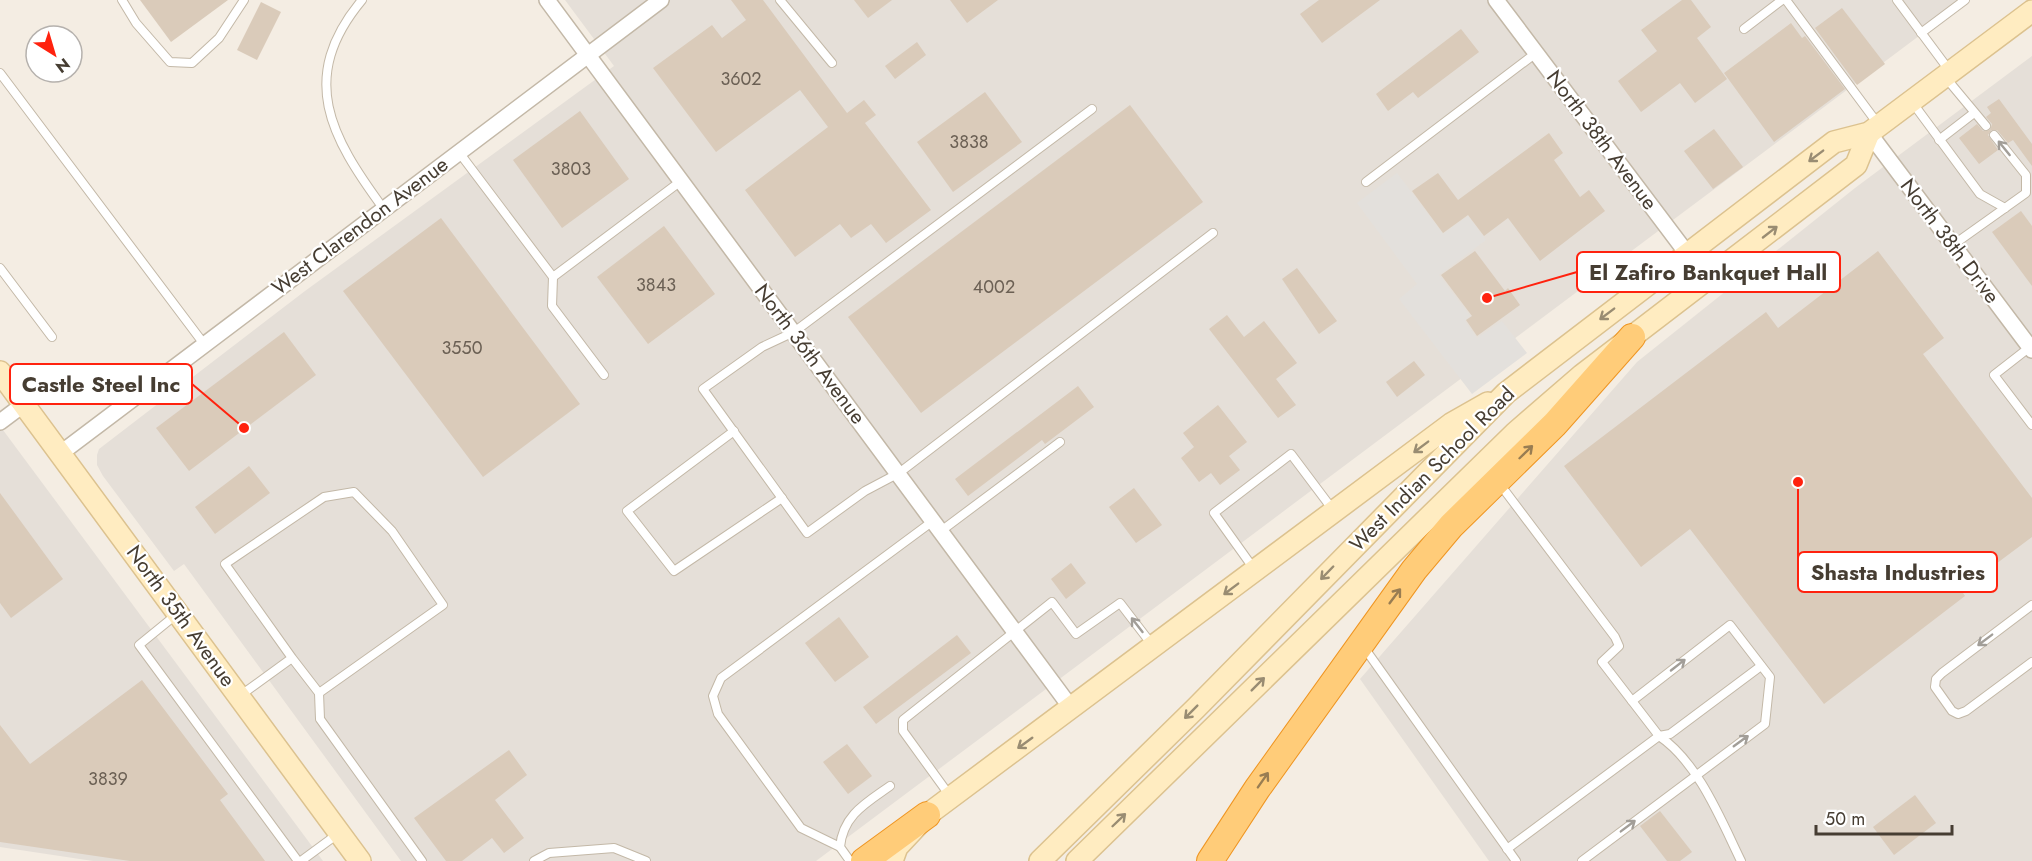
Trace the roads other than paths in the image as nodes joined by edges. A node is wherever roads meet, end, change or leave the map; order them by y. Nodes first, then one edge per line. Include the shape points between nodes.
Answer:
1 (122, 0) edge
2 (244, 0) edge
3 (362, 0) edge
4 (547, 0) edge
5 (661, 0) edge
6 (780, 0) edge
7 (1496, 0) edge
8 (1784, 0) edge
9 (1897, 0) edge
10 (1965, 0) edge
11 (2032, 11) edge
12 (1744, 29) dead end
13 (1921, 33) junction
14 (1536, 53) junction
15 (587, 54) junction
16 (832, 63) dead end
17 (0, 74) edge
18 (1947, 74) junction
19 (1911, 101) junction
20 (1092, 109) dead end
21 (1974, 113) junction
22 (1986, 126) dead end
23 (1874, 129) junction
24 (1994, 135) dead end
25 (1939, 140) junction
26 (458, 151) junction
27 (681, 181) junction
28 (1366, 182) dead end
29 (383, 208) junction
30 (2005, 208) junction
31 (1213, 233) dead end
32 (1953, 245) junction
33 (1687, 254) junction
34 (0, 268) edge
35 (553, 277) junction
36 (1707, 280) junction
37 (794, 332) junction
38 (52, 337) dead end
39 (1632, 337) junction
40 (204, 344) junction
41 (2031, 349) edge
42 (0, 372) edge
43 (604, 375) dead end
44 (1506, 393) junction
45 (24, 404) junction
46 (0, 422) edge
47 (2032, 425) edge
48 (734, 431) junction
49 (1060, 442) dead end
50 (61, 453) junction
51 (899, 473) junction
52 (1496, 480) junction
53 (782, 498) junction
54 (1334, 511) junction
55 (937, 526) junction
56 (1256, 571) junction
57 (2032, 605) edge
58 (178, 612) junction
59 (1016, 632) junction
60 (1360, 643) junction
61 (1154, 647) junction
62 (292, 658) junction
63 (2032, 662) edge
64 (1761, 666) junction
65 (319, 693) junction
66 (240, 696) junction
67 (1632, 701) junction
68 (1072, 709) junction
69 (1659, 736) junction
70 (1694, 776) junction
71 (890, 786) dead end
72 (951, 798) junction
73 (927, 815) junction
74 (340, 833) junction
75 (840, 847) junction
76 (1508, 849) junction
77 (300, 861) edge
78 (360, 861) edge
79 (422, 861) edge
80 (534, 861) edge
81 (646, 861) edge
82 (850, 861) edge
83 (864, 861) edge
84 (891, 861) edge
85 (1040, 861) edge
86 (1077, 861) edge
87 (1210, 861) edge
88 (1516, 861) edge
89 (1582, 861) edge
90 (1740, 861) edge

1 - 2 lane via 136,23 170,62 192,63 219,38
3 - 29 lane via 336,37 327,68 327,98 343,150
4 - 15 street, North 36th Avenue
5 - 15 street, West Clarendon Avenue
6 - 16 lane
7 - 14 street, North 38th Avenue
8 - 12 lane
8 - 23 lane
9 - 13 lane
10 - 13 lane
11 - 18 main road, West Indian School Road
13 - 18 lane
14 - 28 lane
14 - 33 street, North 38th Avenue
15 - 26 street, West Clarendon Avenue
15 - 27 street, North 36th Avenue
17 - 40 lane
18 - 19 main road, West Indian School Road
18 - 21 lane
19 - 23 main road, West Indian School Road
19 - 25 lane
20 - 37 lane
21 - 22 lane
21 - 25 lane
23 - 32 street, North 38th Drive
23 -> 33 main road, West Indian School Road via 1834,142
36 -> 23 main road, West Indian School Road via 1856,165
30 -> 24 lane via 2026,193 2026,175
25 - 30 lane via 1980,195
26 - 29 street, West Clarendon Avenue
26 - 35 lane
27 - 35 lane
27 - 37 street, North 36th Avenue
29 - 40 street, West Clarendon Avenue
30 - 32 lane
31 - 51 lane
32 - 41 street, North 38th Drive
33 - 36 street, North 38th Avenue
33 -> 44 main road, West Indian School Road
34 - 38 lane
35 - 43 lane via 552,306
36 - 39 main road, West Indian School Road
37 - 48 lane via 762,347 703,389
37 - 51 street, North 36th Avenue
52 -> 39 highway via 1555,424
86 -> 39 main road, West Indian School Road via 1515,433
40 - 50 street, West Clarendon Avenue
41 - 47 lane via 1994,375
42 - 45 main road, North 35th Avenue
44 -> 54 main road via 1452,424
44 -> 85 main road, West Indian School Road
45 - 46 street
45 - 50 main road, North 35th Avenue
48 - 53 lane
48 - 53 lane via 627,511 674,571
49 - 55 lane
50 - 58 main road, North 35th Avenue
51 - 53 lane via 865,491 807,533
51 - 55 street, North 36th Avenue
60 -> 52 highway via 1414,570
52 - 67 lane via 1615,637 1619,646 1602,662
54 - 56 main road
54 - 56 lane via 1291,454 1214,513
55 - 59 street, North 36th Avenue
55 - 75 lane via 721,678 713,696 718,714 801,828
56 -> 61 main road
57 -> 63 lane via 1942,673 1935,687 1958,714
58 - 66 main road, North 35th Avenue
58 - 77 lane via 139,645
61 -> 59 lane via 1120,603 1076,634 1052,603
59 - 68 street, North 36th Avenue
59 - 72 lane via 903,720 903,731
60 - 76 lane
87 -> 60 highway
61 - 68 main road
62 - 65 lane
62 - 65 lane via 225,564 324,497 354,492 392,531 443,605
62 - 66 lane
67 -> 64 lane via 1730,625
64 - 69 lane via 1670,734
70 -> 64 lane via 1765,724 1770,677
65 - 79 lane via 320,719
66 - 74 main road, North 35th Avenue
67 - 69 lane
68 -> 72 main road
69 - 70 lane
69 - 76 lane
89 -> 70 lane
70 - 90 lane via 1707,792
71 - 75 lane via 853,813 841,831
72 - 73 main road
73 - 83 highway
73 - 84 main road via 901,842
74 - 77 lane
74 - 78 main road, North 35th Avenue
75 - 82 lane
76 - 88 lane
80 - 81 lane via 549,853 614,848

